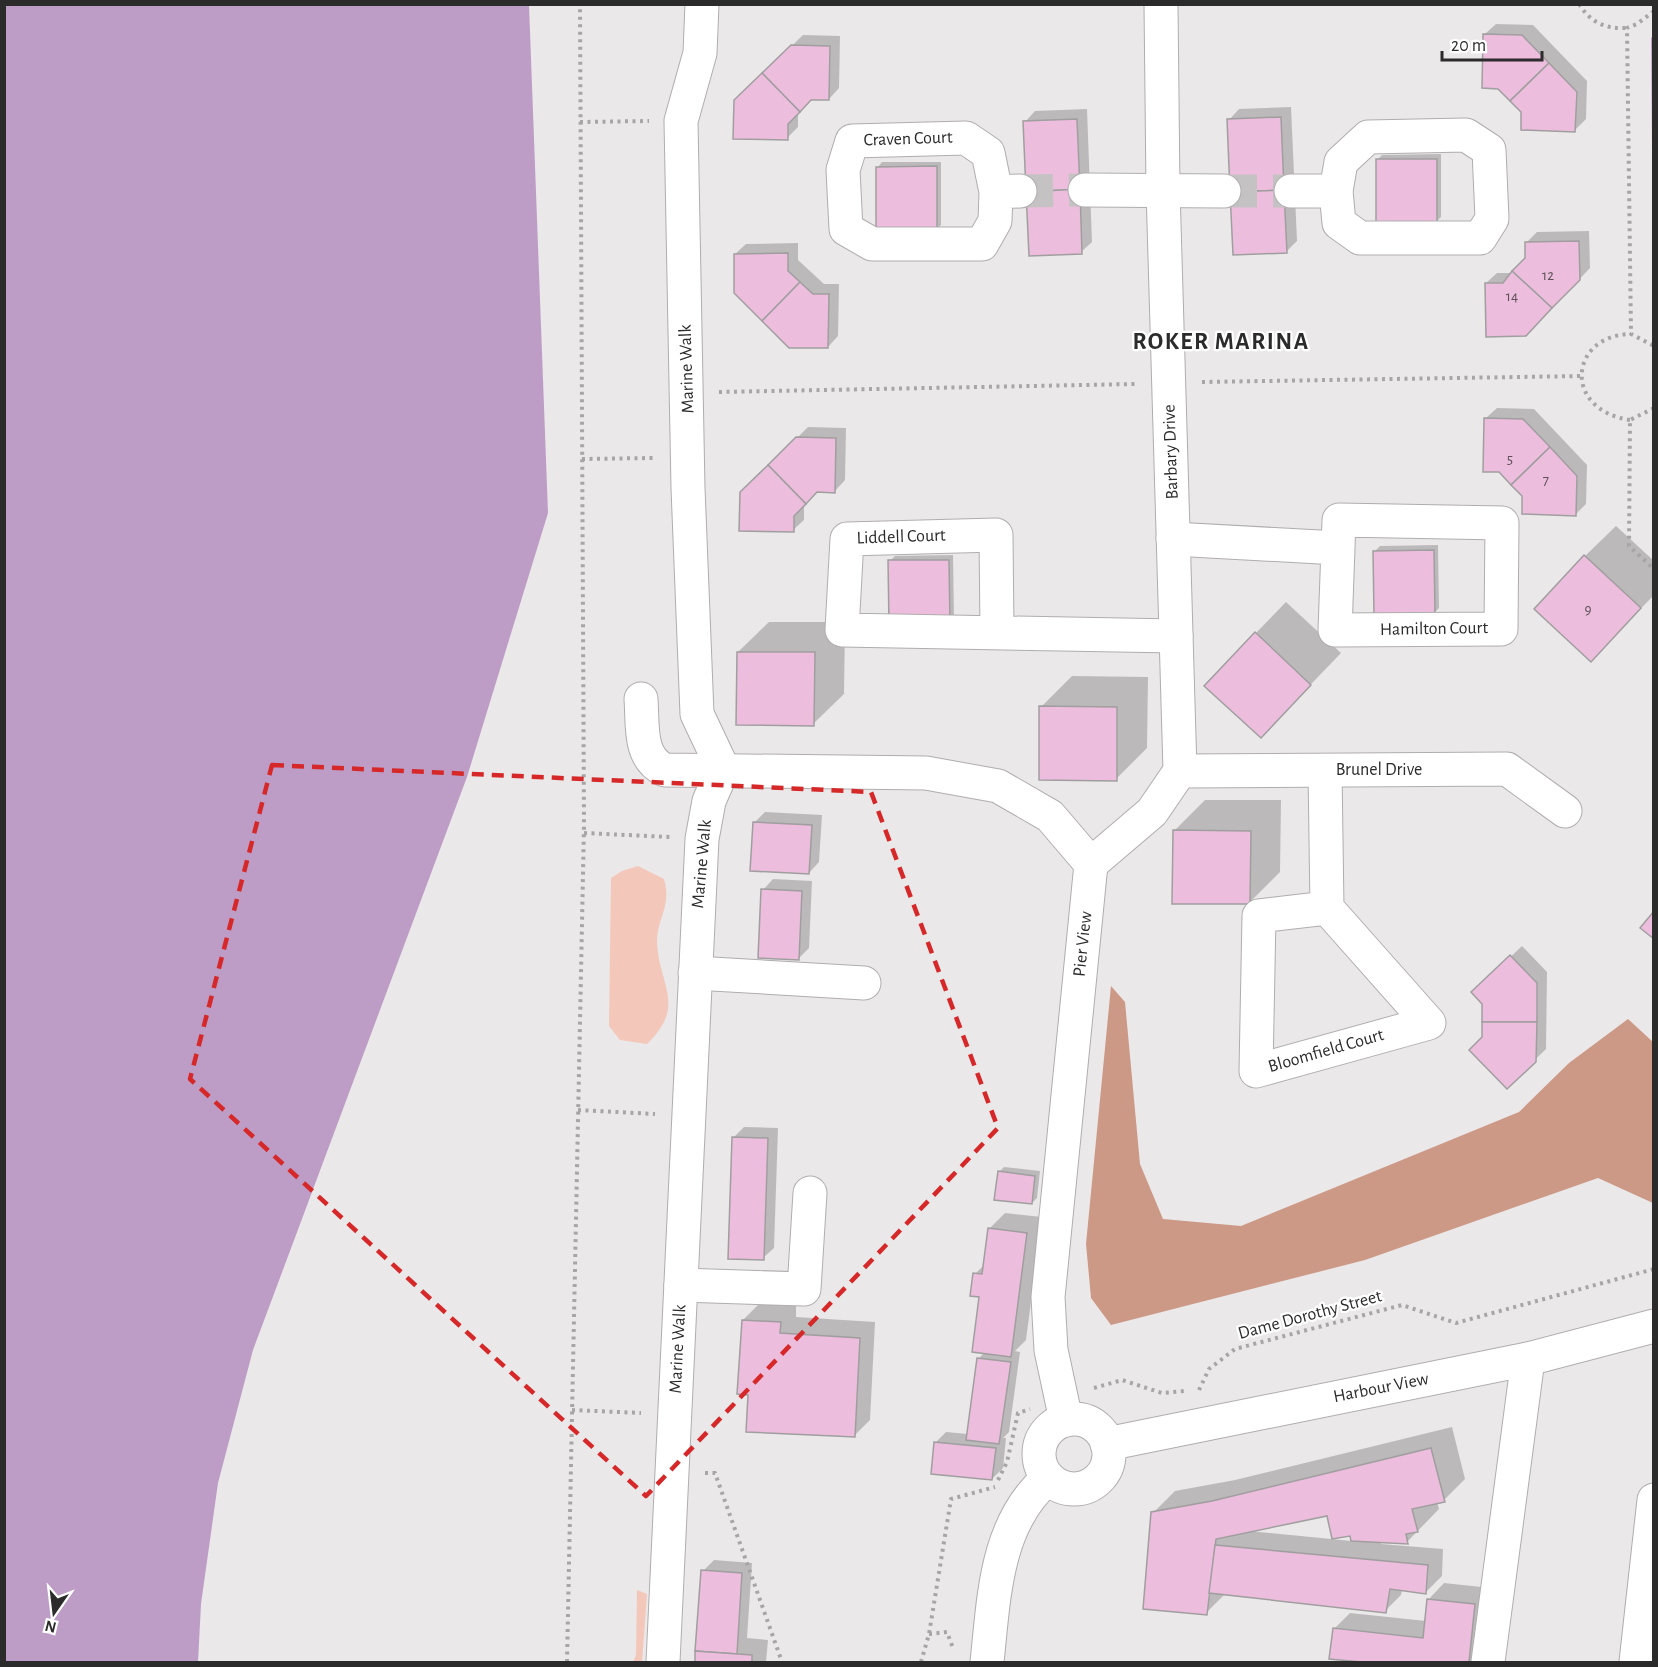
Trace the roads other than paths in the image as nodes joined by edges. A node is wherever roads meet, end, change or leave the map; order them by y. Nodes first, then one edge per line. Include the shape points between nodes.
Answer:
1 (702, 4) edge
2 (1161, 4) edge
3 (1163, 189) junction
4 (1085, 190) tunnel mouth
5 (1291, 190) tunnel mouth
6 (1224, 191) tunnel mouth
7 (1336, 191) junction
8 (1008, 192) joint
9 (1173, 539) junction
10 (1338, 548) junction
11 (997, 633) junction
12 (1176, 636) junction
13 (641, 699) dead end
14 (723, 769) junction
15 (1179, 771) junction
16 (1325, 771) junction
17 (1564, 811) dead end
18 (1091, 864) junction
19 (1327, 908) junction
20 (695, 973) junction
21 (864, 982) dead end
22 (810, 1193) dead end
23 (681, 1285) junction
24 (1653, 1326) edge
25 (1528, 1359) junction
26 (1066, 1420) junction
27 (1107, 1444) junction
28 (1048, 1478) junction
29 (1653, 1500) edge
30 (663, 1662) edge
31 (987, 1662) edge
32 (1488, 1662) edge
33 (1636, 1662) edge

1 - 14 street, Marine Walk via 700,53 681,121 688,456 697,714
2 - 3 street, Barbary Drive
3 - 4 street
3 - 6 street
3 - 9 street, Barbary Drive
5 - 7 street
7 - 7 street via 1341,162 1368,137 1467,135 1489,150 1492,219 1480,238 1360,238 1339,223
8 - 8 street, Craven Court via 982,244 872,244 846,229 843,170 852,141 966,138 988,153
9 - 10 street
9 - 12 street, Barbary Drive
10 - 10 street, Hamilton Court via 1339,520 1502,523 1501,628 1335,630
11 - 11 street, Liddell Court via 842,630 847,539 996,535
11 - 12 street, Liddell Court
12 - 15 street, Barbary Drive
13 - 14 street via 644,743 654,765 665,770
14 - 18 street via 926,773 998,786 1050,816
14 - 20 street, Marine Walk via 709,801 702,839
15 - 16 street, Brunel Drive
15 - 18 street via 1152,812
16 - 17 street, Brunel Drive via 1507,769
16 - 19 street
18 - 26 street, Pier View via 1048,1297 1051,1350
19 - 19 street, Bloomfield Court via 1429,1023 1256,1071 1258,916
20 - 21 street
20 - 23 street, Marine Walk
22 - 23 street via 804,1288
23 - 30 street, Marine Walk
24 - 25 street, Harbour View
25 - 27 street, Harbour View
25 - 32 street
26 - 27 street via 1087,1421 1103,1434
26 - 28 street via 1048,1430 1042,1439 1039,1460
27 - 28 street via 1107,1467 1092,1484 1069,1488
28 - 31 street via 1013,1527 997,1567
29 - 33 street

